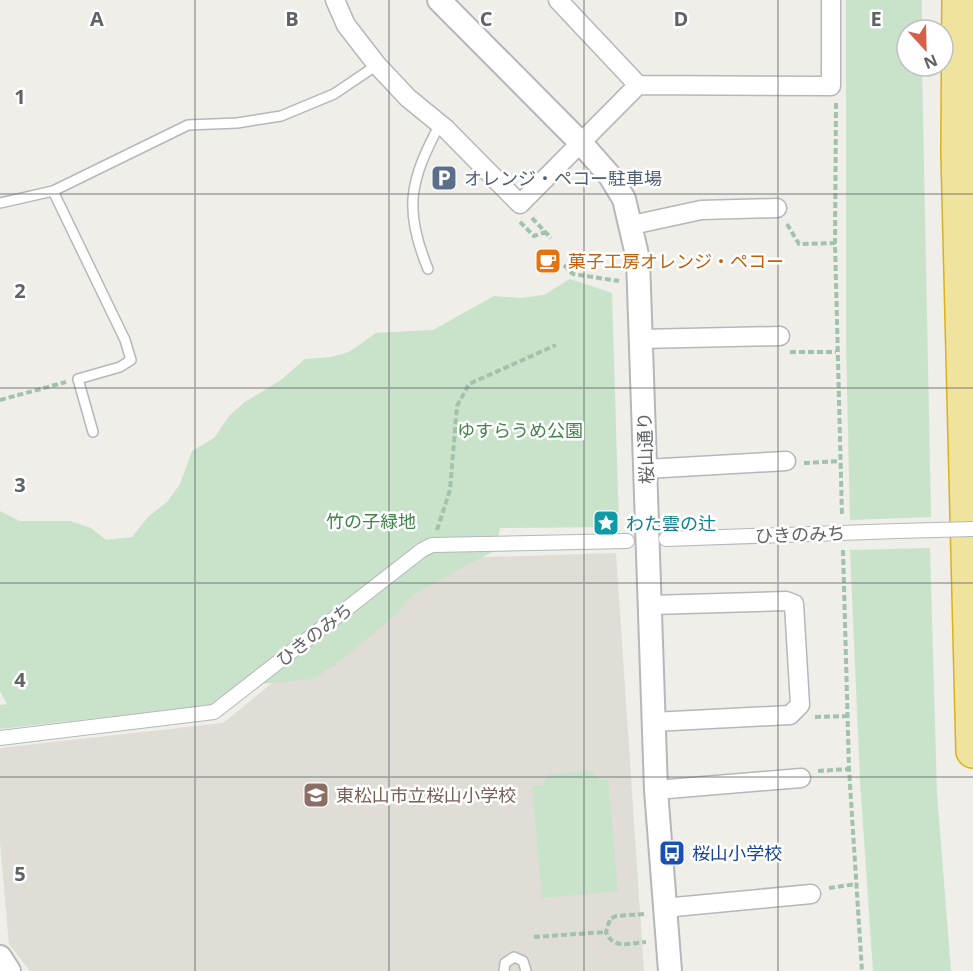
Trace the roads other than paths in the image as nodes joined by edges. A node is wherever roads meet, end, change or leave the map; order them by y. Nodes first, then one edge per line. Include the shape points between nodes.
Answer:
1 (335, 0) edge
2 (439, 0) edge
3 (558, 0) edge
4 (831, 0) edge
5 (959, 0) edge
6 (377, 65) junction
7 (638, 85) junction
8 (440, 124) junction
9 (581, 143) junction
10 (53, 191) junction
11 (0, 203) edge
12 (777, 208) road end
13 (632, 225) junction
14 (428, 269) dead end
15 (780, 336) road end
16 (641, 339) junction
17 (93, 432) dead end
18 (786, 461) road end
19 (646, 470) junction
20 (973, 529) edge
21 (666, 539) dead end
22 (627, 540) dead end
23 (651, 605) junction
24 (653, 722) junction
25 (0, 738) edge
26 (973, 751) edge
27 (801, 778) road end
28 (656, 790) junction
29 (811, 894) road end
30 (656, 911) junction
31 (504, 971) edge
32 (526, 971) edge
33 (670, 971) edge

1 - 6 street via 346,25
2 - 9 street, 桜山通り
3 - 7 street
4 - 7 street via 831,86
5 - 26 highway via 958,152
6 - 8 street
6 - 10 lane via 334,94 281,116 188,125
7 - 9 street
8 - 9 street via 520,204
8 - 14 lane via 424,153 411,213 416,241
9 - 13 street, 桜山通り via 610,176 624,199
10 - 11 lane
10 - 17 lane via 125,340 130,360 78,380
12 - 13 street via 700,210
13 - 16 street, 桜山通り via 638,259
15 - 16 street
16 - 19 street, 桜山通り
18 - 19 street
19 - 23 street, 桜山通り
20 - 21 street, ひきのみち, bridge
22 - 25 street, ひきのみち via 432,545 214,712
23 - 24 street, 桜山通り
23 - 24 street via 786,601 794,604 800,705 790,715
24 - 28 street, 桜山通り
27 - 28 street
28 - 30 street, 桜山通り
29 - 30 street
30 - 33 street, 桜山通り
31 - 32 lane via 505,963 514,957 523,961

